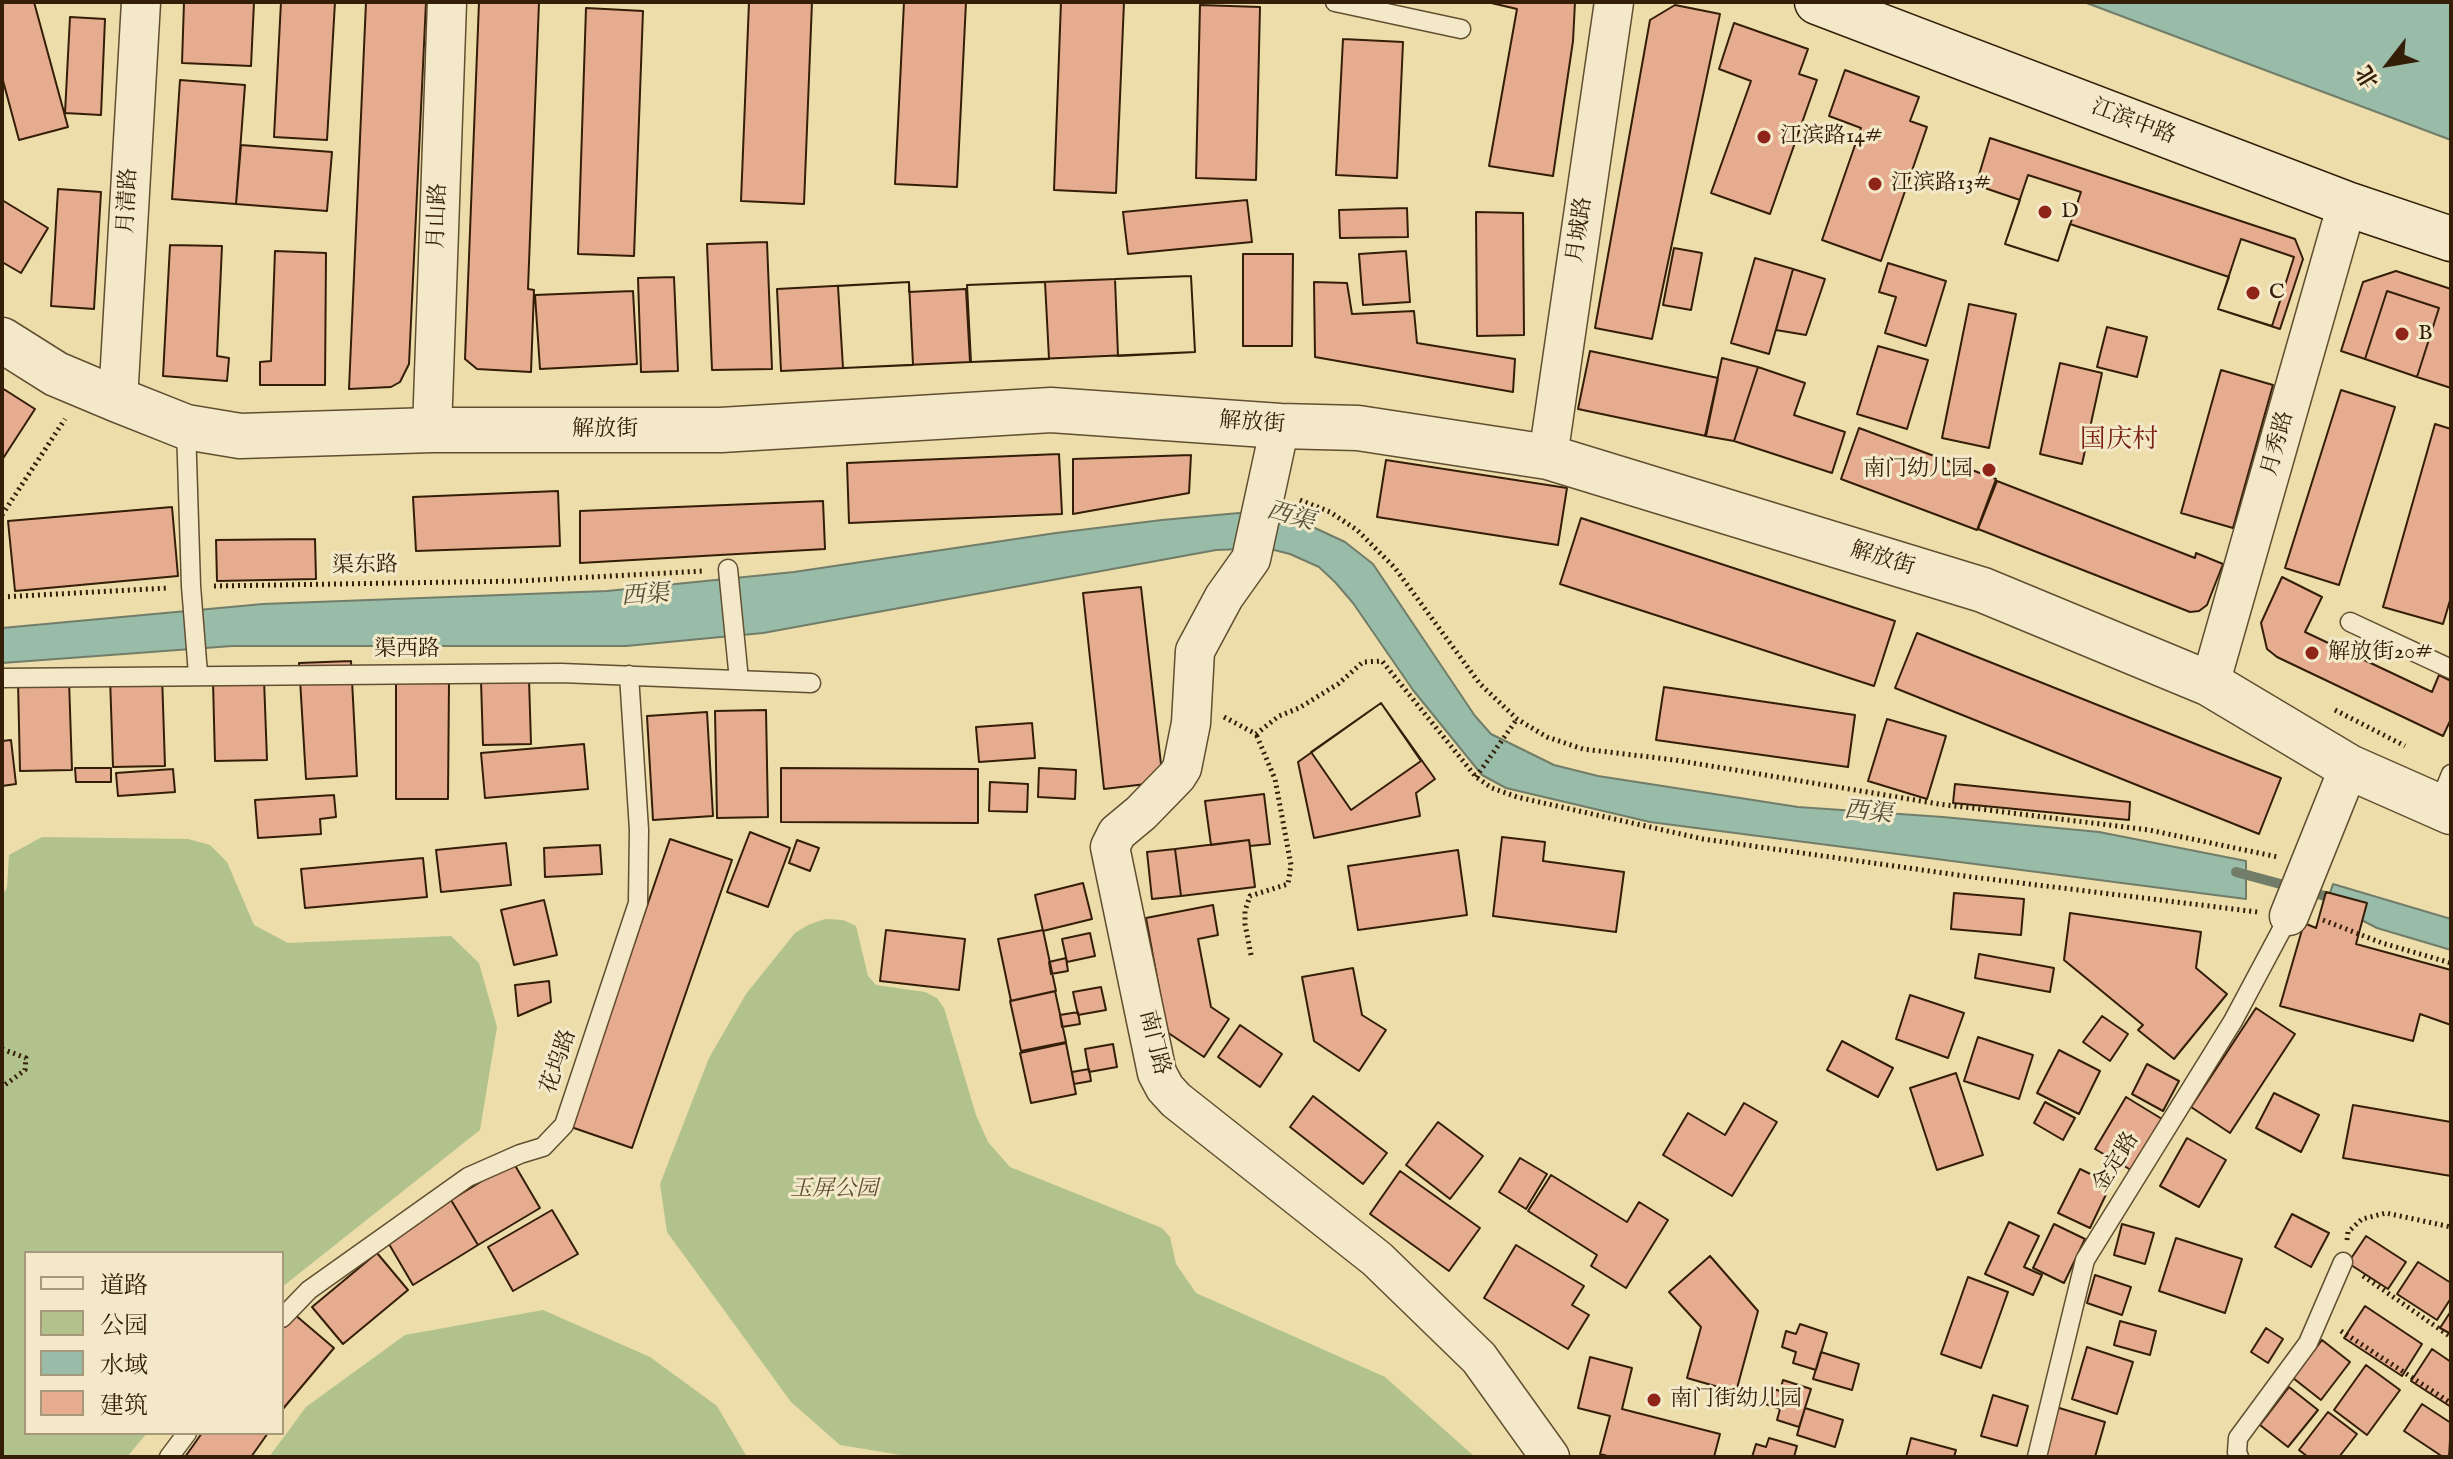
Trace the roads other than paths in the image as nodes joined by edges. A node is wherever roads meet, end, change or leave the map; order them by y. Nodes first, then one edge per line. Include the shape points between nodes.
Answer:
1 (141, 2) edge
2 (447, 2) edge
3 (1335, 2) edge
4 (1614, 2) edge
5 (1817, 2) edge
6 (1461, 29) dead end
7 (2347, 204) junction
8 (2451, 239) edge
9 (2, 340) edge
10 (102, 393) junction
11 (1280, 426) junction
12 (186, 427) junction
13 (432, 430) junction
14 (1548, 457) junction
15 (728, 569) road end
16 (2350, 622) dead end
17 (2451, 669) edge
18 (198, 674) junction
19 (629, 675) junction
20 (2, 678) edge
21 (739, 680) junction
22 (811, 683) dead end
23 (2210, 684) junction
24 (2349, 767) junction
25 (2447, 797) edge
26 (2289, 916) joint
27 (2343, 1262) road end
28 (284, 1316) edge
29 (186, 1435) edge
30 (169, 1457) edge
31 (1550, 1457) edge
32 (2037, 1457) edge
33 (2239, 1457) edge

1 - 10 street, 月清路
2 - 13 street, 月山路
3 - 6 lane
4 - 14 street, 月城路
5 - 7 street, 江滨中路
7 - 8 street, 江滨中路
7 - 23 street, 月秀路
9 - 10 street, 解放街 via 56,374
10 - 12 street, 解放街
11 - 13 street, 解放街 via 1051,410 721,430
11 - 14 street, 解放街 via 1358,428
11 - 31 street, 南门路 via 1251,559 1195,651 1185,757 1177,776 1117,833 1110,847 1157,1073 1176,1100 1377,1259 1479,1358
12 - 13 street, 解放街 via 240,436
12 - 18 lane
14 - 23 street, 解放街 via 1983,590
15 - 21 lane
16 - 17 lane
18 - 19 lane, 渠西路
18 - 20 lane, 渠西路
19 - 21 lane, 渠西路
19 - 28 lane, 花坞路 via 638,903 564,1125 543,1147 468,1177 309,1290
21 - 22 lane, 渠西路
23 - 24 street, 解放街
24 - 25 street, 解放街
24 - 26 street
26 - 32 lane, 金定路 via 2233,1021 2085,1260
27 - 33 lane via 2308,1343 2238,1438
29 - 30 lane

